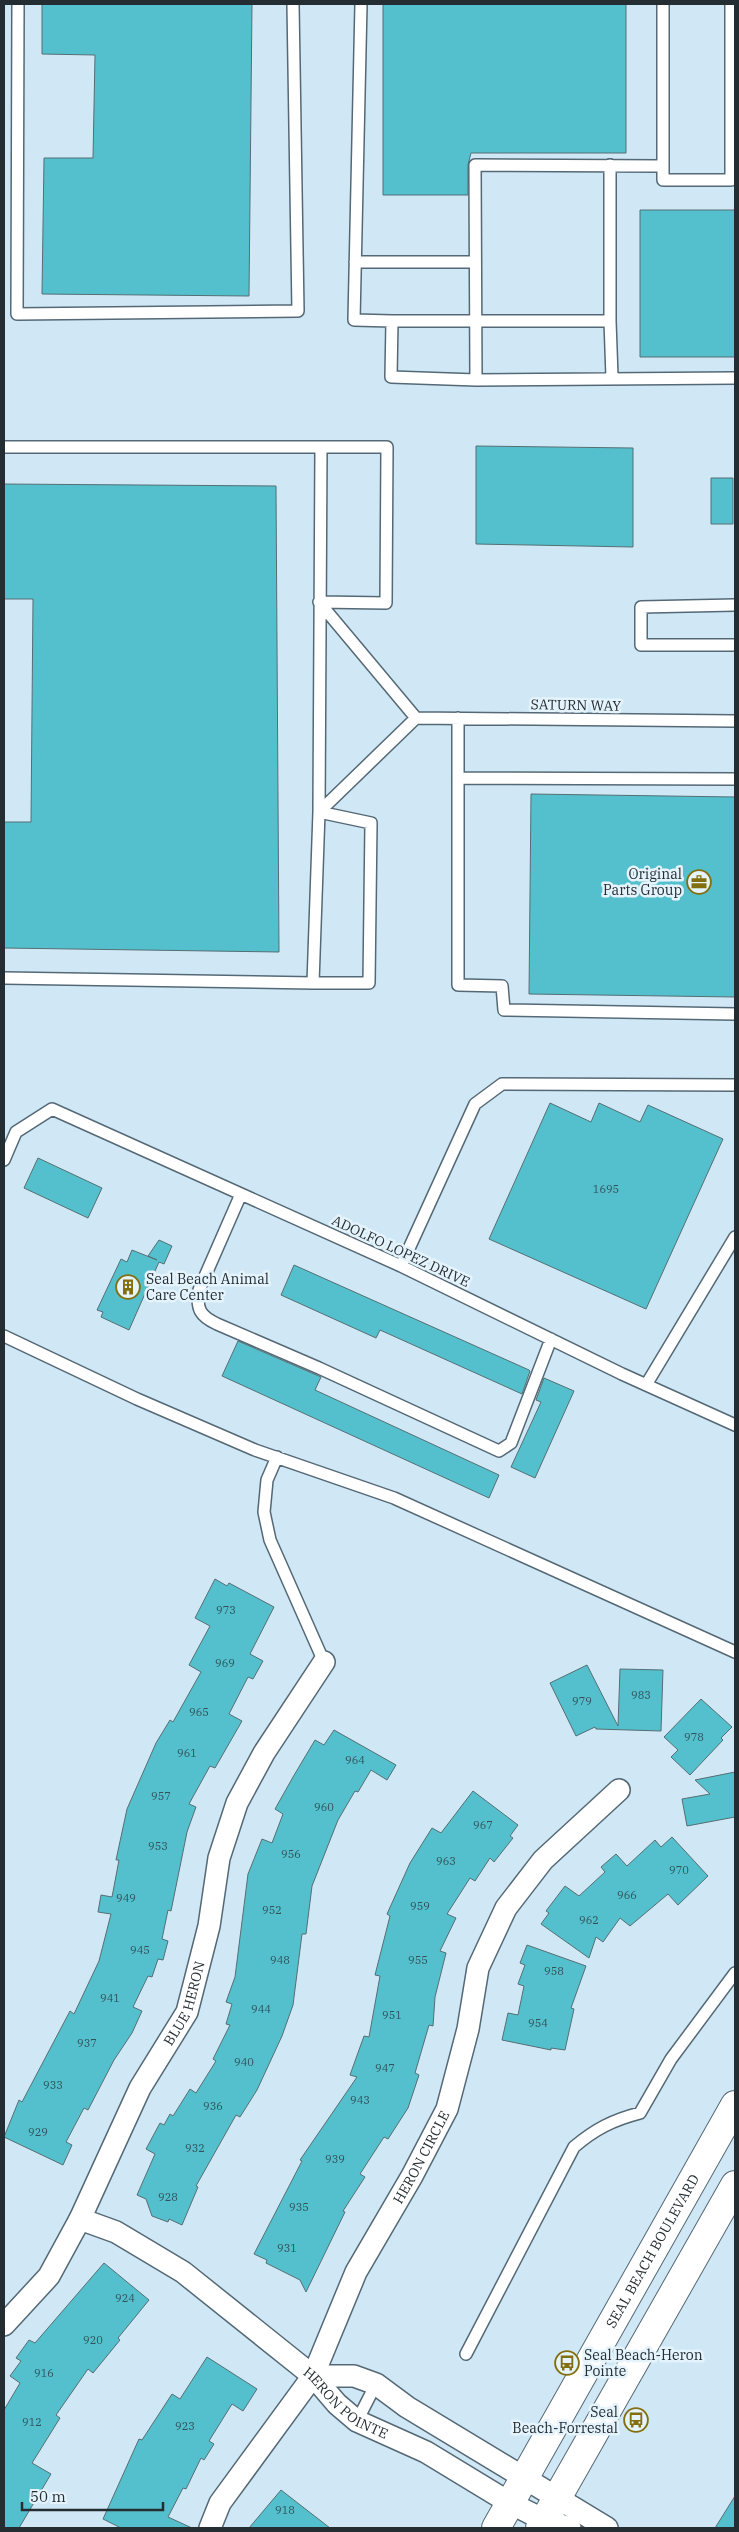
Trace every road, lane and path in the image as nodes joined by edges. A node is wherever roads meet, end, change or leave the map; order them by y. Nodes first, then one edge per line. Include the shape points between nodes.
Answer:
1 (18, 4) edge
2 (293, 4) edge
3 (361, 4) edge
4 (663, 4) edge
5 (731, 4) edge
6 (610, 165) junction
7 (664, 166) junction
8 (733, 180) edge
9 (355, 262) junction
10 (474, 262) junction
11 (392, 321) junction
12 (610, 321) junction
13 (475, 322) junction
14 (612, 377) junction
15 (735, 378) edge
16 (476, 380) junction
17 (4, 447) edge
18 (322, 447) junction
19 (319, 602) junction
20 (735, 605) edge
21 (735, 645) edge
22 (416, 718) junction
23 (458, 718) junction
24 (735, 721) edge
25 (458, 778) junction
26 (735, 779) edge
27 (319, 812) junction
28 (4, 978) edge
29 (313, 983) junction
30 (735, 1014) edge
31 (735, 1085) edge
32 (4, 1160) edge
33 (241, 1194) junction
34 (735, 1237) edge
35 (401, 1266) junction
36 (4, 1336) edge
37 (551, 1339) junction
38 (646, 1385) junction
39 (735, 1424) edge
40 (276, 1457) junction
41 (735, 1652) edge
42 (324, 1662) joint
43 (619, 1790) dead end
44 (735, 1973) edge
45 (735, 2105) edge
46 (735, 2185) edge
47 (80, 2219) junction
48 (4, 2325) edge
49 (466, 2354) dead end
50 (313, 2376) junction
51 (376, 2384) junction
52 (357, 2421) junction
53 (525, 2478) junction
54 (510, 2503) junction
55 (547, 2516) edge
56 (210, 2528) edge
57 (496, 2528) edge
58 (570, 2528) edge
59 (607, 2528) edge

1 - 2 lane via 17,314 298,311
3 - 9 lane
4 - 7 lane
5 - 8 lane
6 - 7 lane
6 - 10 lane via 475,165
6 - 12 lane
7 - 8 lane via 664,180
9 - 10 lane
9 - 11 lane via 354,320
10 - 13 lane
11 - 13 lane
11 - 16 lane via 391,377
12 - 13 lane
12 - 14 lane
13 - 16 lane
14 - 15 lane
14 - 16 lane
17 - 18 lane
18 - 19 lane
18 - 19 lane via 387,448 386,603
19 - 22 lane
19 - 27 lane
20 - 21 lane via 641,607 641,645
22 - 23 lane, SATURN WAY
22 - 27 lane
23 - 24 lane, SATURN WAY
23 - 25 lane
25 - 26 lane
25 - 30 lane via 458,985 502,986 504,1010
27 - 29 lane
27 - 29 lane via 371,823 369,983
28 - 29 lane
31 - 35 lane via 502,1084 475,1104
32 - 33 lane, ADOLFO LOPEZ DRIVE via 16,1132 52,1109
33 - 35 lane, ADOLFO LOPEZ DRIVE
33 - 37 lane via 200,1284 197,1303 205,1318 499,1451 511,1443
34 - 38 lane
35 - 37 lane, ADOLFO LOPEZ DRIVE
36 - 40 lane via 137,1399
37 - 38 lane, ADOLFO LOPEZ DRIVE
38 - 39 lane, ADOLFO LOPEZ DRIVE
40 - 41 lane via 394,1498
40 - 42 lane via 267,1480 264,1512 270,1540
42 - 47 street, BLUE HERON via 264,1753 237,1803 219,1858 208,1926 187,2012 140,2088
43 - 50 street, HERON CIRCLE via 543,1860 506,1908 478,1968 468,2029 447,2109 356,2272
44 - 49 lane via 671,2059 640,2113 612,2120 593,2130 574,2147
45 - 53 main road, SEAL BEACH BOULEVARD
46 - 55 main road
47 - 48 street, BLUE HERON via 49,2276
47 - 50 street via 116,2232 183,2272
50 - 51 street, HERON POINTE via 354,2376
50 - 52 street, HERON POINTE
50 - 56 street, HERON CIRCLE via 220,2503
51 - 52 lane
51 - 53 street, HERON POINTE via 414,2412
52 - 54 street, HERON POINTE via 426,2452
53 - 54 main road, SEAL BEACH BOULEVARD
53 - 55 street, HERON POINTE
54 - 55 street, HERON POINTE
54 - 57 main road, SEAL BEACH BOULEVARD
55 - 58 street
55 - 59 street

